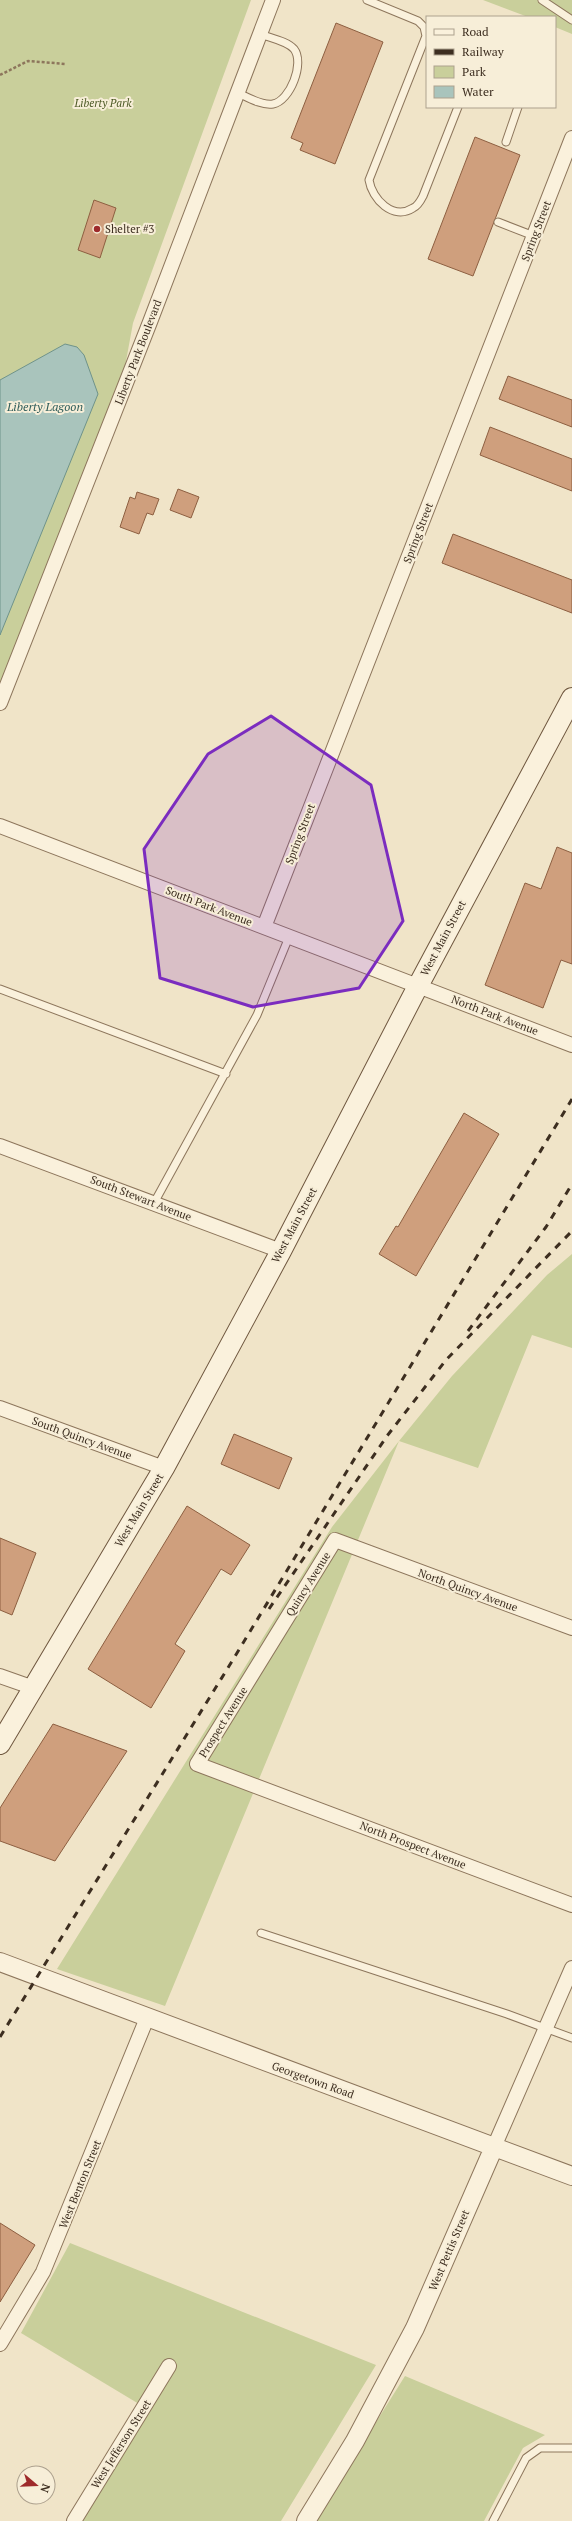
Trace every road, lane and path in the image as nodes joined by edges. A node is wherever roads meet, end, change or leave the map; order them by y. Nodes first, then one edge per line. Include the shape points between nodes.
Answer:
1 (273, 0) edge
2 (367, 0) edge
3 (542, 0) edge
4 (572, 20) edge
5 (260, 34) junction
6 (426, 40) edge
7 (66, 64) dead end
8 (0, 75) edge
9 (238, 93) junction
10 (458, 108) edge
11 (518, 108) edge
12 (572, 138) edge
13 (506, 142) dead end
14 (498, 222) dead end
15 (534, 236) junction
16 (572, 698) edge
17 (0, 703) edge
18 (0, 826) edge
19 (264, 927) junction
20 (289, 937) junction
21 (418, 986) junction
22 (0, 989) edge
23 (572, 1045) edge
24 (226, 1074) junction
25 (0, 1146) edge
26 (154, 1203) junction
27 (281, 1251) junction
28 (0, 1408) edge
29 (164, 1468) junction
30 (364, 1551) joint
31 (572, 1628) edge
32 (255, 1669) joint
33 (0, 1676) edge
34 (34, 1688) junction
35 (0, 1744) edge
36 (253, 1785) joint
37 (572, 1905) edge
38 (261, 1933) dead end
39 (0, 1962) edge
40 (572, 1968) edge
41 (147, 2018) junction
42 (545, 2028) junction
43 (572, 2038) edge
44 (494, 2147) junction
45 (572, 2176) edge
46 (0, 2344) edge
47 (169, 2366) dead end
48 (572, 2448) edge
49 (74, 2521) edge
50 (306, 2521) edge
51 (493, 2521) edge

1 - 5 street, Liberty Park Boulevard
2 - 6 lane via 418,21 424,27
3 - 4 lane
5 - 9 street, Liberty Park Boulevard
5 - 9 lane via 294,49 298,55 296,72 288,93 280,102 272,104
6 - 10 lane via 369,180 370,190 377,201 396,212 406,212 415,208 424,196
7 - 8 path via 28,61
9 - 17 street, Liberty Park Boulevard
11 - 13 lane
12 - 15 street, Spring Street
14 - 15 lane
15 - 19 street, Spring Street
16 - 21 main road, West Main Street
18 - 19 street, South Park Avenue
19 - 20 street, South Park Avenue
20 - 21 street, South Park Avenue
20 - 24 lane via 257,1015
21 - 23 street, North Park Avenue
21 - 27 main road, West Main Street
22 - 24 lane
24 - 26 lane
25 - 26 street, South Stewart Avenue
26 - 27 street, South Stewart Avenue
27 - 29 main road, West Main Street
28 - 29 street, South Quincy Avenue
29 - 34 main road, West Main Street
30 - 31 street, North Quincy Avenue
30 - 32 street, Quincy Avenue via 335,1540
32 - 36 street, Prospect Avenue via 197,1764
33 - 34 street
34 - 35 main road, West Main Street
36 - 37 street, North Prospect Avenue
38 - 42 lane
39 - 41 street, Georgetown Road
40 - 42 street, West Pettis Street
41 - 44 street, Georgetown Road
41 - 46 street, West Benton Street via 43,2272
42 - 43 lane
42 - 44 street, West Pettis Street
44 - 45 street, Georgetown Road
44 - 50 street, West Pettis Street via 415,2328 356,2441
47 - 49 street, West Jefferson Street
48 - 51 lane via 540,2448 526,2458

